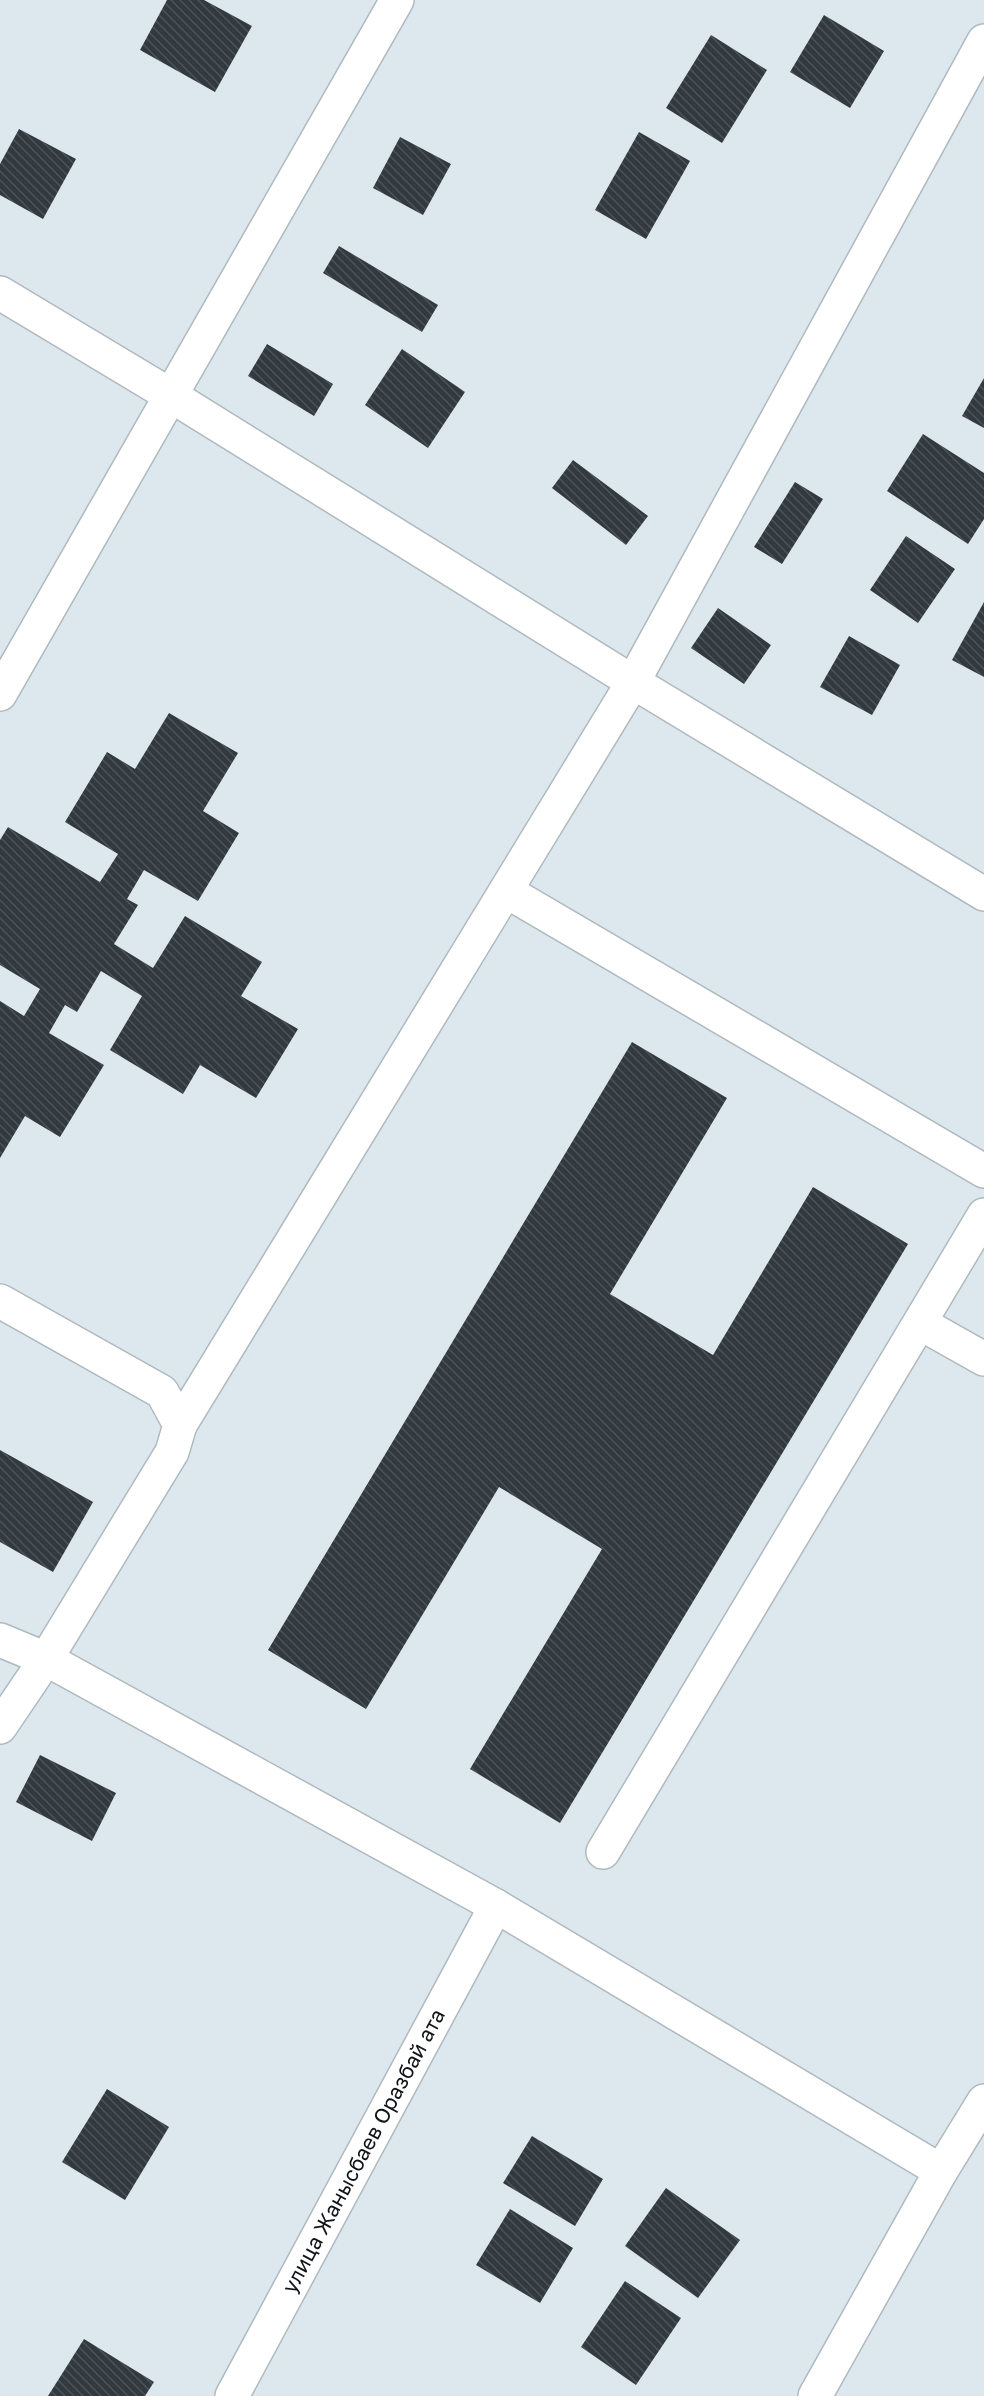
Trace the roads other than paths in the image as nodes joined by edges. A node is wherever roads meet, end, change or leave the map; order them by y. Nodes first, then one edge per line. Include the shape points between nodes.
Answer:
1 (396, 0) edge
2 (984, 41) edge
3 (0, 292) edge
4 (170, 395) junction
5 (633, 682) junction
6 (0, 694) edge
7 (506, 891) junction
8 (984, 894) edge
9 (984, 1172) edge
10 (984, 1215) edge
11 (0, 1301) edge
12 (920, 1323) junction
13 (984, 1359) edge
14 (180, 1425) junction
15 (0, 1640) edge
16 (46, 1659) junction
17 (0, 1727) edge
18 (603, 1852) dead end
19 (496, 1906) junction
20 (984, 2101) edge
21 (942, 2171) junction
22 (232, 2396) edge
23 (815, 2396) edge

1 - 4 street
2 - 5 street
3 - 4 street
4 - 5 street
4 - 6 street
5 - 7 street
5 - 8 street
7 - 9 street
7 - 14 street
10 - 12 street
11 - 14 street via 162,1392
12 - 13 street
12 - 18 street
14 - 16 street via 172,1452
15 - 16 street
16 - 17 street
16 - 19 street
19 - 21 street
19 - 22 street, улица Жанысбаев Оразбай ата
20 - 21 street
21 - 23 street

